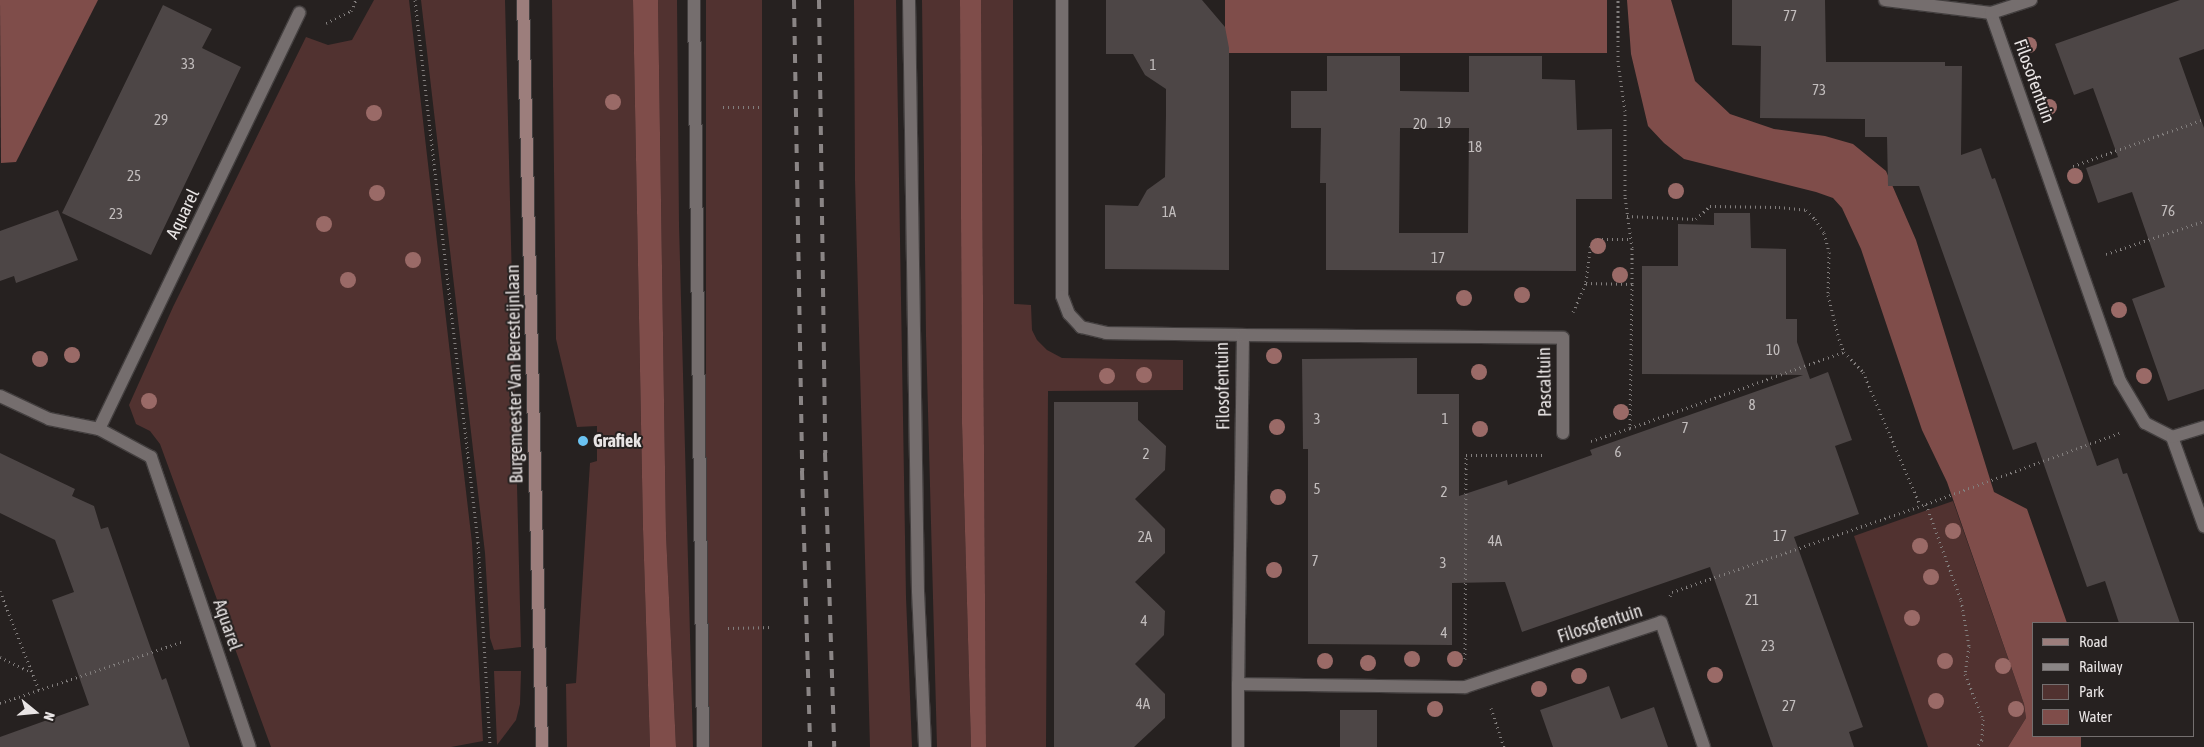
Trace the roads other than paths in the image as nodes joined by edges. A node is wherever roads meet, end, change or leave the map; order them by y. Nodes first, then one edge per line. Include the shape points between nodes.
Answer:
1 (524, 0) edge
2 (694, 0) edge
3 (909, 0) edge
4 (1062, 0) edge
5 (1886, 0) edge
6 (2031, 0) edge
7 (299, 13) road end
8 (1991, 13) junction
9 (1243, 335) junction
10 (0, 396) edge
11 (2204, 427) edge
12 (99, 429) junction
13 (1563, 433) road end
14 (2172, 437) junction
15 (2204, 526) edge
16 (1238, 684) junction
17 (250, 747) edge
18 (542, 747) edge
19 (703, 747) edge
20 (925, 747) edge
21 (1238, 747) edge
22 (1704, 747) edge

1 - 18 main road, Burgemeester Van Beresteijnlaan
2 - 19 street
3 - 20 street via 918,581
4 - 9 street, Filosofentuin via 1062,296 1069,314 1081,327 1106,333
5 - 8 street
6 - 8 street
7 - 12 street, Aquarel
8 - 14 street, Filosofentuin via 2120,381 2145,423
9 - 13 street, Pascaltuin via 1563,338
9 - 16 street, Filosofentuin
10 - 12 street, Aquarel via 49,419
11 - 14 street
12 - 17 street, Aquarel via 151,457
14 - 15 street
16 - 21 street
16 - 22 street, Filosofentuin via 1465,687 1661,622

